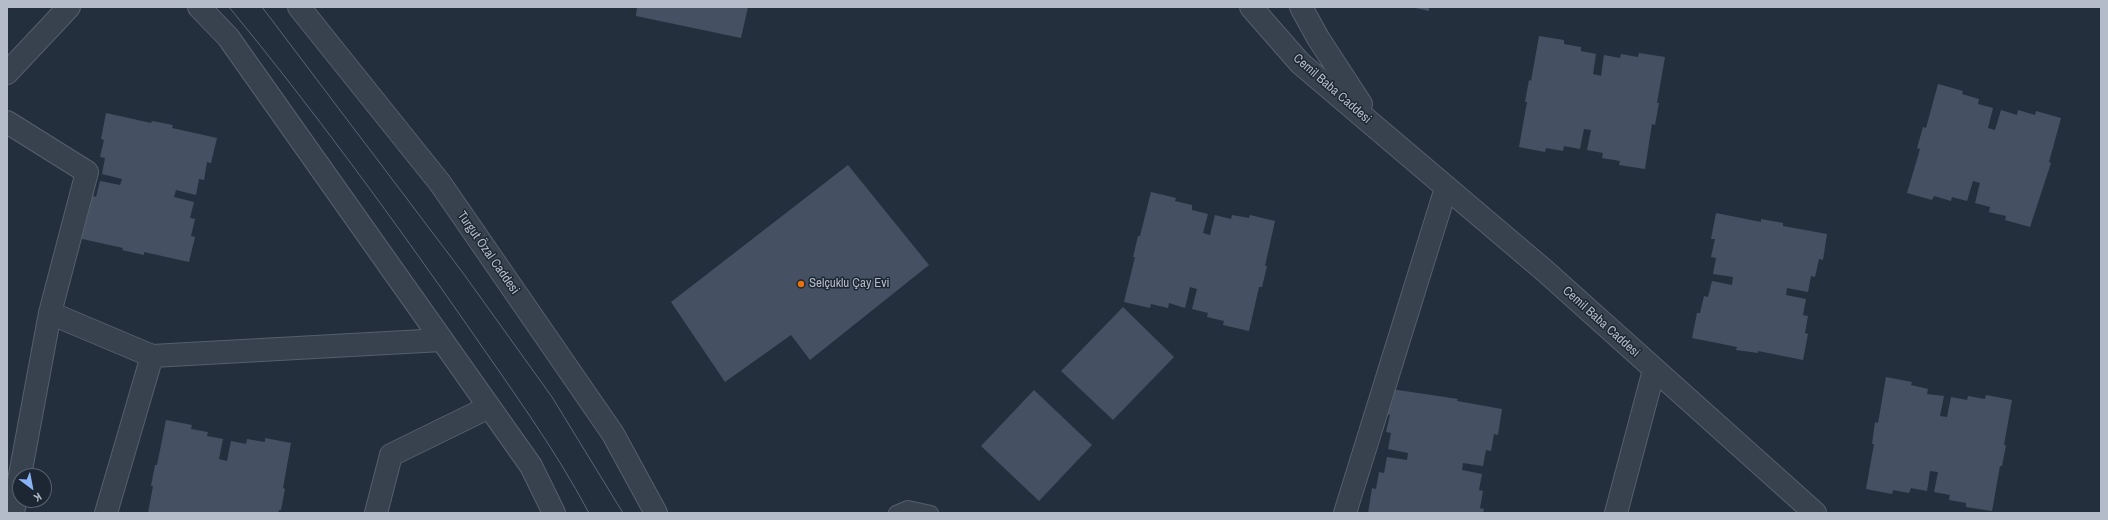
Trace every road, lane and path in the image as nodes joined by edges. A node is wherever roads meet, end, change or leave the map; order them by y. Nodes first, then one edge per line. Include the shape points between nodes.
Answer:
1 (69, 7) edge
2 (199, 7) edge
3 (299, 7) edge
4 (1251, 7) edge
5 (1301, 7) edge
6 (7, 73) edge
7 (7, 122) edge
8 (1383, 134) junction
9 (1446, 188) junction
10 (50, 313) junction
11 (442, 340) junction
12 (152, 356) junction
13 (1654, 370) junction
14 (489, 407) junction
15 (13, 513) edge
16 (106, 513) edge
17 (376, 513) edge
18 (554, 513) edge
19 (656, 513) edge
20 (896, 513) edge
21 (931, 513) edge
22 (1346, 513) edge
23 (1616, 513) edge
24 (1815, 513) edge

1 - 6 street
2 - 11 street via 228,37
3 - 19 street, Turgut Özal Caddesi via 440,183 613,434
4 - 8 street, Cemil Baba Caddesi via 1300,63
5 - 8 street, Cemil Baba Caddesi via 1348,88
7 - 10 street via 87,172
8 - 9 street, Cemil Baba Caddesi
9 - 13 street, Cemil Baba Caddesi via 1545,271
9 - 22 street
10 - 12 street
10 - 15 street
11 - 12 street
11 - 14 street
12 - 16 street
13 - 23 street
13 - 24 street, Cemil Baba Caddesi
14 - 17 street via 391,455
14 - 18 street via 531,466
20 - 21 lane via 908,508

